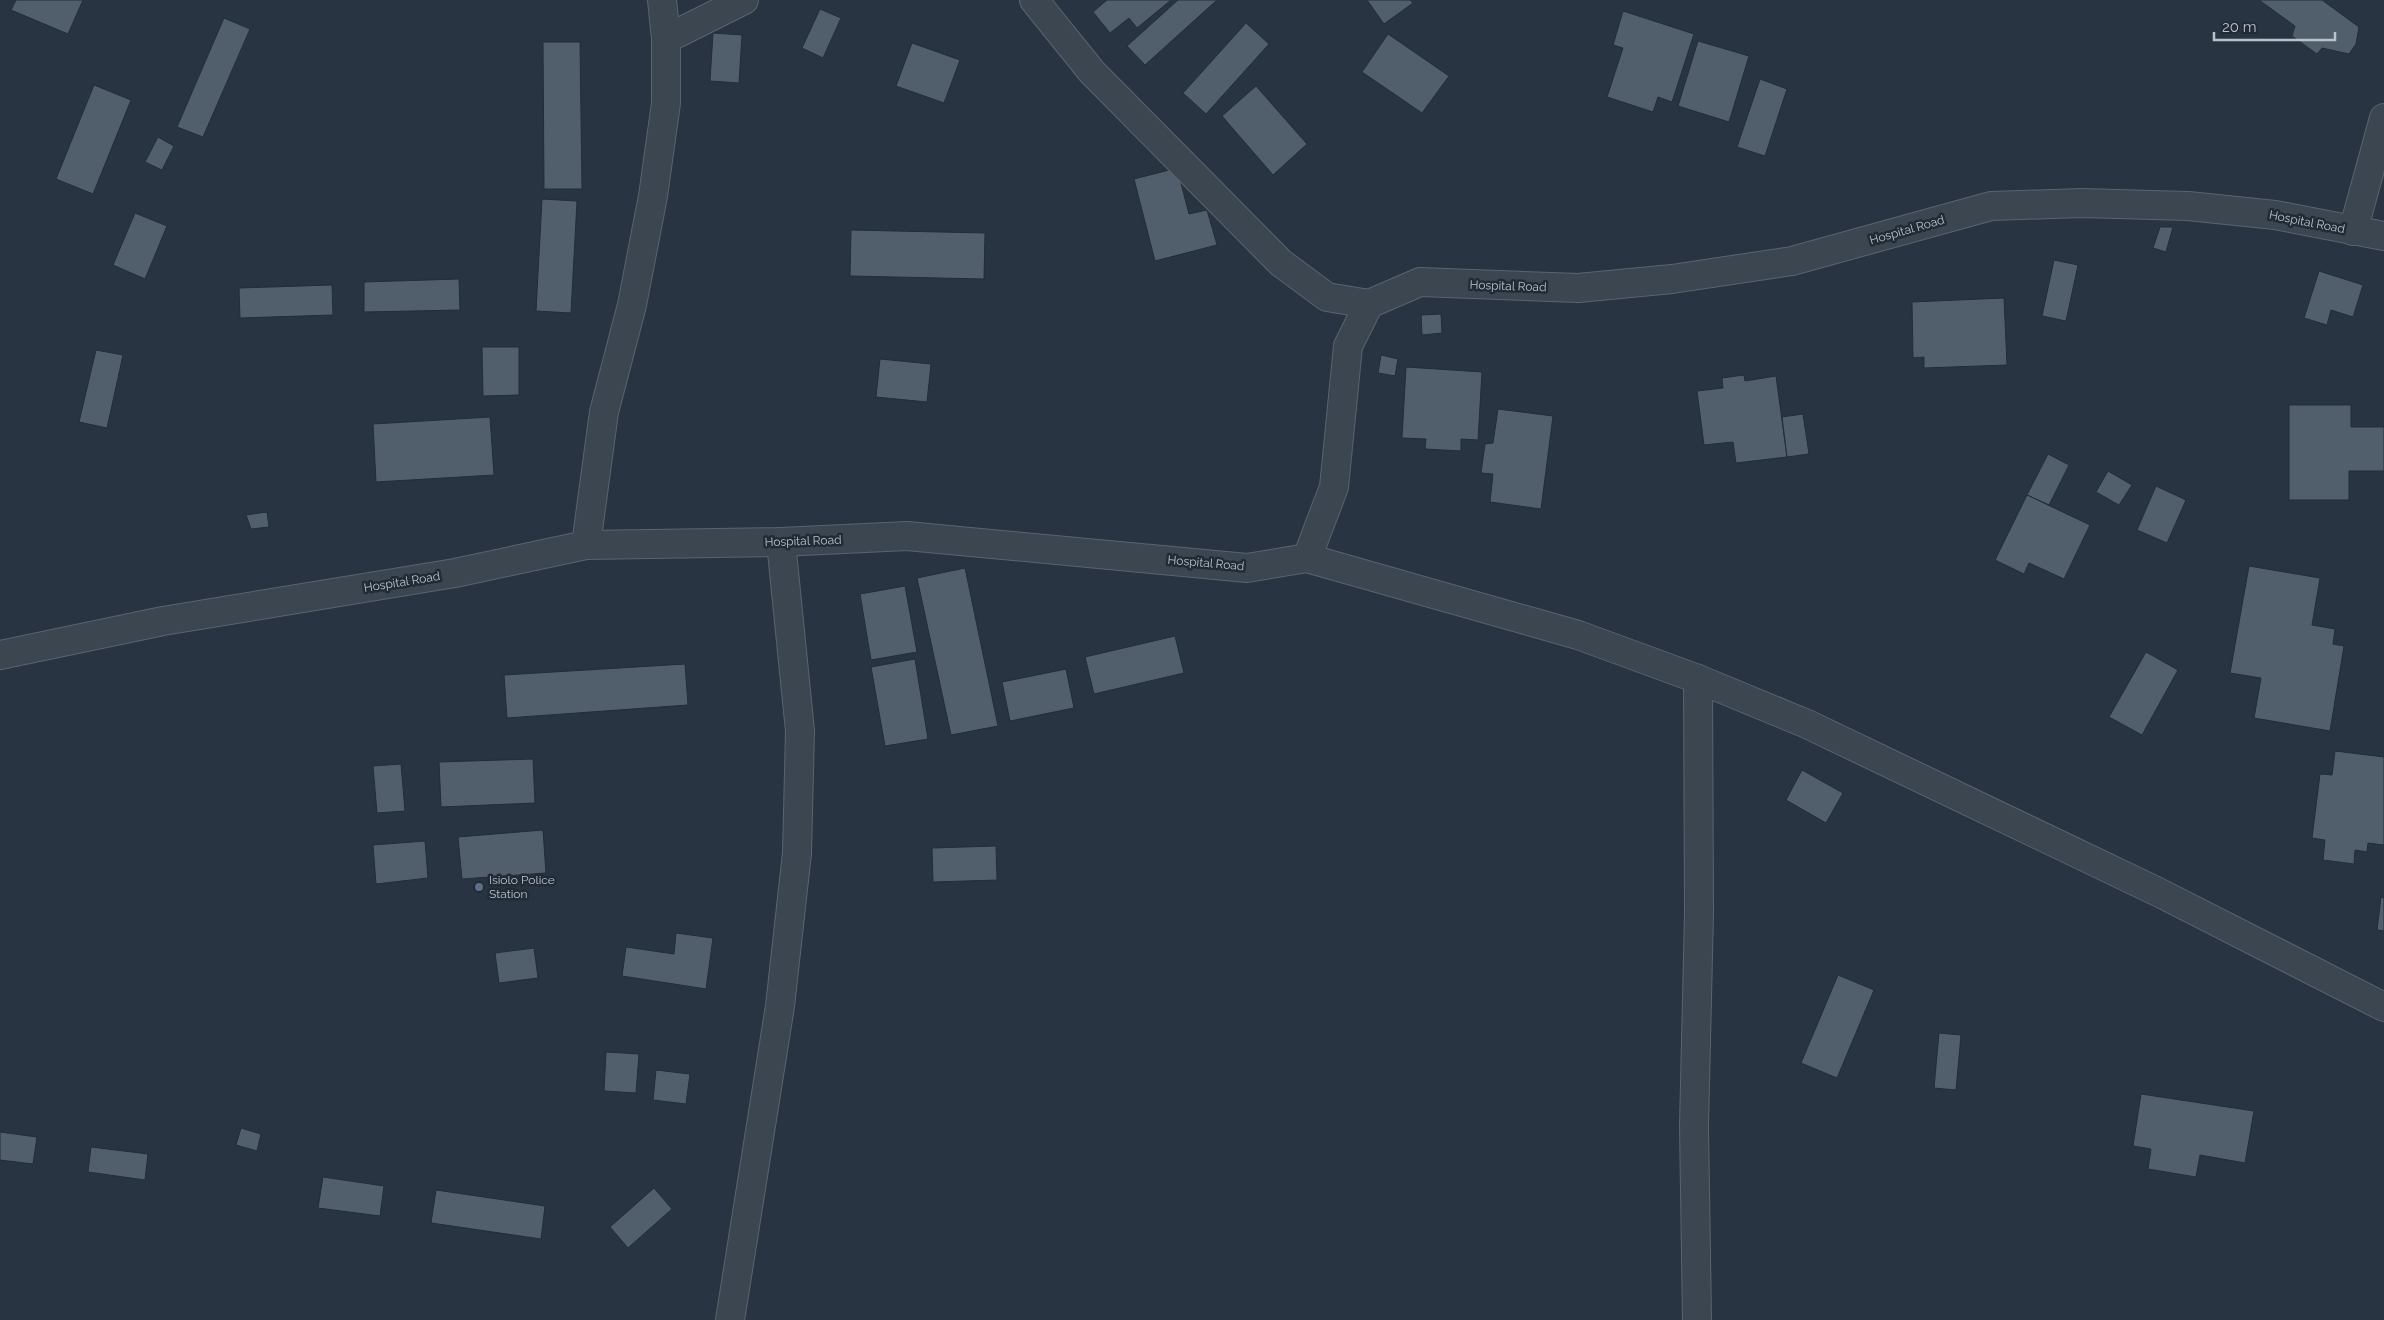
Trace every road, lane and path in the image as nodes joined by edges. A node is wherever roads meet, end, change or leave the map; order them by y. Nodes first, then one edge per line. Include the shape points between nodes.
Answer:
1 (662, 0) edge
2 (744, 0) edge
3 (1034, 0) edge
4 (666, 39) junction
5 (2384, 118) edge
6 (2353, 231) junction
7 (2384, 236) edge
8 (1369, 304) junction
9 (781, 542) junction
10 (586, 545) junction
11 (1306, 558) junction
12 (0, 655) edge
13 (1698, 679) junction
14 (2384, 1007) edge
15 (730, 1320) edge
16 (1697, 1320) edge

1 - 4 street
2 - 4 street
3 - 8 street via 1092,72 1280,264 1327,297
4 - 10 street via 666,103 653,196 632,305 604,412
5 - 6 street
6 - 7 street, Hospital Road
6 - 8 street, Hospital Road via 2275,215 2188,206 2082,203 1991,206 1792,261 1672,279 1578,288 1420,282
8 - 11 street via 1348,346 1334,487
9 - 10 street, Hospital Road
9 - 11 street, Hospital Road via 907,536 1247,568
9 - 15 street via 800,731 797,853 780,1006
10 - 12 street, Hospital Road via 455,573 163,621
11 - 13 street via 1578,634
13 - 14 street via 1807,724 2158,892
13 - 16 street via 1699,913 1694,1126

